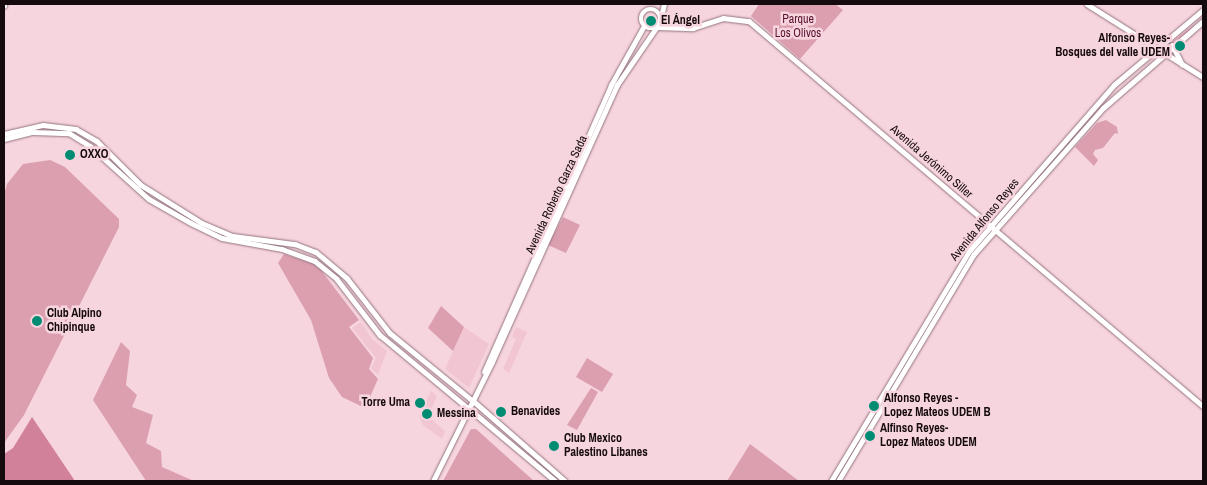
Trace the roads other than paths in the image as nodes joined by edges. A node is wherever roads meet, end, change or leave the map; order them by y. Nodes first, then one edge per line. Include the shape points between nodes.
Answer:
1 (653, 4) edge
2 (664, 4) edge
3 (1087, 4) edge
4 (648, 10) junction
5 (1203, 10) edge
6 (661, 19) junction
7 (1203, 21) edge
8 (644, 26) junction
9 (656, 28) junction
10 (675, 28) junction
11 (1142, 40) junction
12 (1165, 40) junction
13 (635, 41) junction
14 (1172, 45) junction
15 (1156, 49) junction
16 (1162, 53) junction
17 (636, 58) junction
18 (1182, 65) junction
19 (618, 72) junction
20 (1203, 77) edge
21 (612, 96) junction
22 (598, 115) junction
23 (4, 134) edge
24 (4, 139) edge
25 (992, 228) junction
26 (295, 244) junction
27 (293, 253) junction
28 (484, 374) junction
29 (472, 400) junction
30 (1203, 406) edge
31 (468, 408) junction
32 (433, 481) edge
33 (555, 481) edge
34 (565, 481) edge
35 (831, 481) edge
36 (838, 481) edge

1 - 4 street
2 - 6 street
3 - 11 street
4 - 6 street via 655,10
4 - 8 street via 642,17
5 - 12 main road, Avenida Alfonso Reyes
6 - 9 street
6 - 10 street
7 - 14 main road, Avenida Alfonso Reyes
8 - 9 street
8 - 13 street, Avenida Roberto Garza Sada
9 - 10 street, Avenida Jerónimo Siller
9 - 17 street, Avenida Roberto Garza Sada
10 - 25 street, Avenida Jerónimo Siller via 693,28 723,18 750,21
11 - 12 main road
11 - 15 street
12 - 15 main road, Avenida Alfonso Reyes
13 - 17 street
13 - 19 street, Avenida Roberto Garza Sada
14 - 16 main road, Avenida Alfonso Reyes
14 - 18 main road
15 - 16 street
15 - 25 main road, Avenida Alfonso Reyes via 1096,105
16 - 18 street
16 - 25 main road, Avenida Alfonso Reyes via 1103,108
17 - 21 street, Avenida Roberto Garza Sada
18 - 20 street
19 - 21 street
19 - 22 street, Avenida Roberto Garza Sada
21 - 22 street
21 - 28 street, Avenida Roberto Garza Sada
22 - 28 street, Avenida Roberto Garza Sada
23 - 26 street via 43,125 76,129 97,141 141,185 188,216 233,236
24 - 27 street via 33,132 69,133 90,146 149,199 191,223 229,240 282,248
25 - 30 street, Avenida Jerónimo Siller
25 - 35 main road, Avenida Alfonso Reyes via 950,280
25 - 36 main road, Avenida Alfonso Reyes via 964,268
26 - 27 street
26 - 29 street via 336,267 383,327
27 - 31 street via 315,261 332,274 380,335
28 - 29 street, Avenida Roberto Garza Sada
29 - 31 street, Avenida Roberto Garza Sada
29 - 34 main road
31 - 32 street, Avenida Roberto Garza Sada
31 - 33 main road

